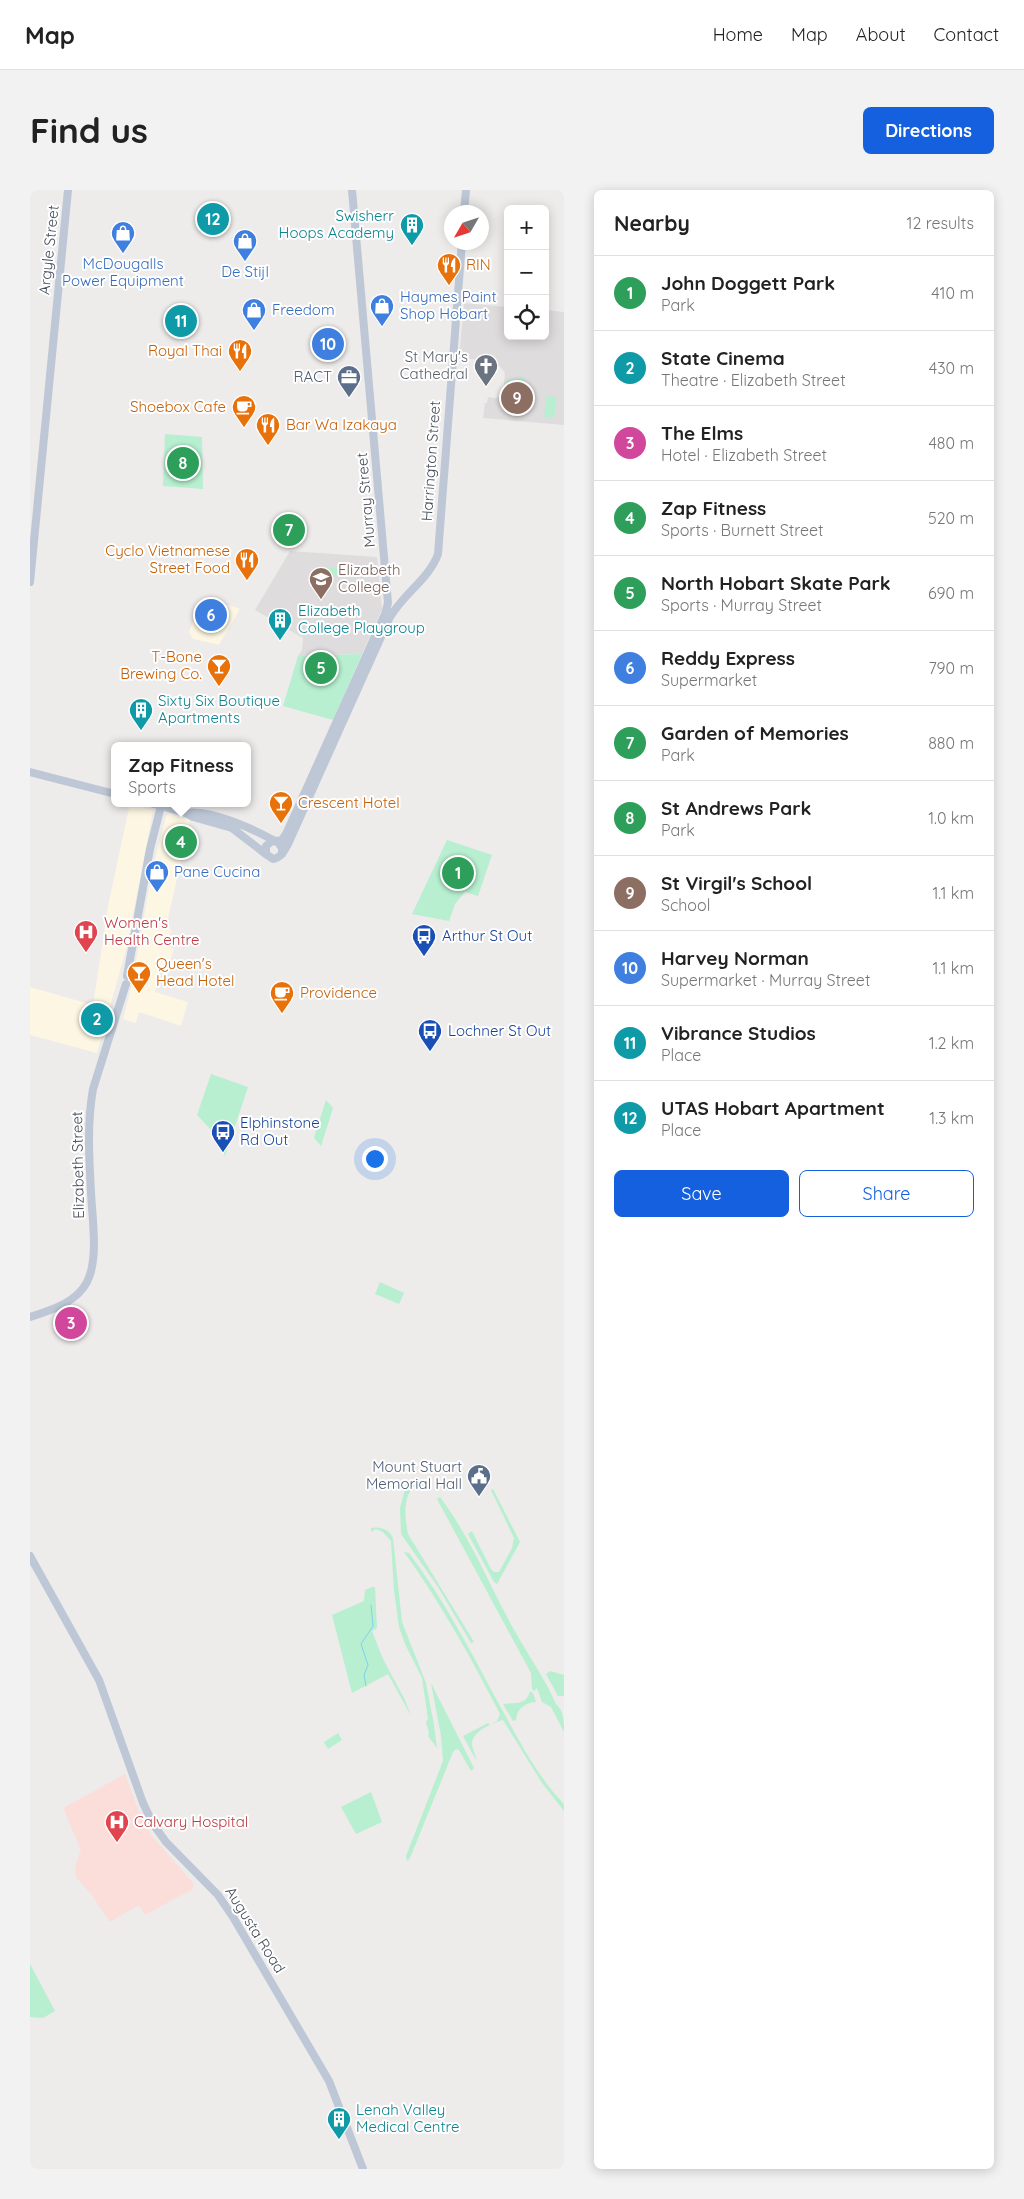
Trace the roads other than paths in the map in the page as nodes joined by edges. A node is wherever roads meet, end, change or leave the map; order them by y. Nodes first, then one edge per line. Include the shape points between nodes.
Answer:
1 (68, 190) edge
2 (352, 190) edge
3 (466, 190) edge
4 (465, 205) edge
5 (461, 250) edge
6 (30, 582) edge
7 (30, 772) edge
8 (111, 793) edge
9 (162, 807) edge
10 (165, 807) edge
11 (186, 813) junction
12 (275, 841) junction
13 (282, 854) junction
14 (267, 855) junction
15 (30, 1317) edge
16 (30, 1556) edge
17 (363, 2169) edge

1 - 6 main road, Argyle Street
2 - 12 main road, Murray Street via 388,607 288,832 282,840
3 - 4 main road
5 - 13 main road, Harrington Street via 438,554 396,607
7 - 8 main road
9 - 15 main road, Elizabeth Street via 150,849 126,980 90,1105 92,1268 76,1297
10 - 11 main road
11 - 12 main road via 194,812 236,823
11 - 14 main road via 193,818 232,828
12 - 13 main road via 282,846
12 - 14 main road via 266,846
13 - 14 main road via 275,859
16 - 17 main road, Augusta Road via 99,1680 148,1815 166,1842 218,1895 233,1917 329,2080

